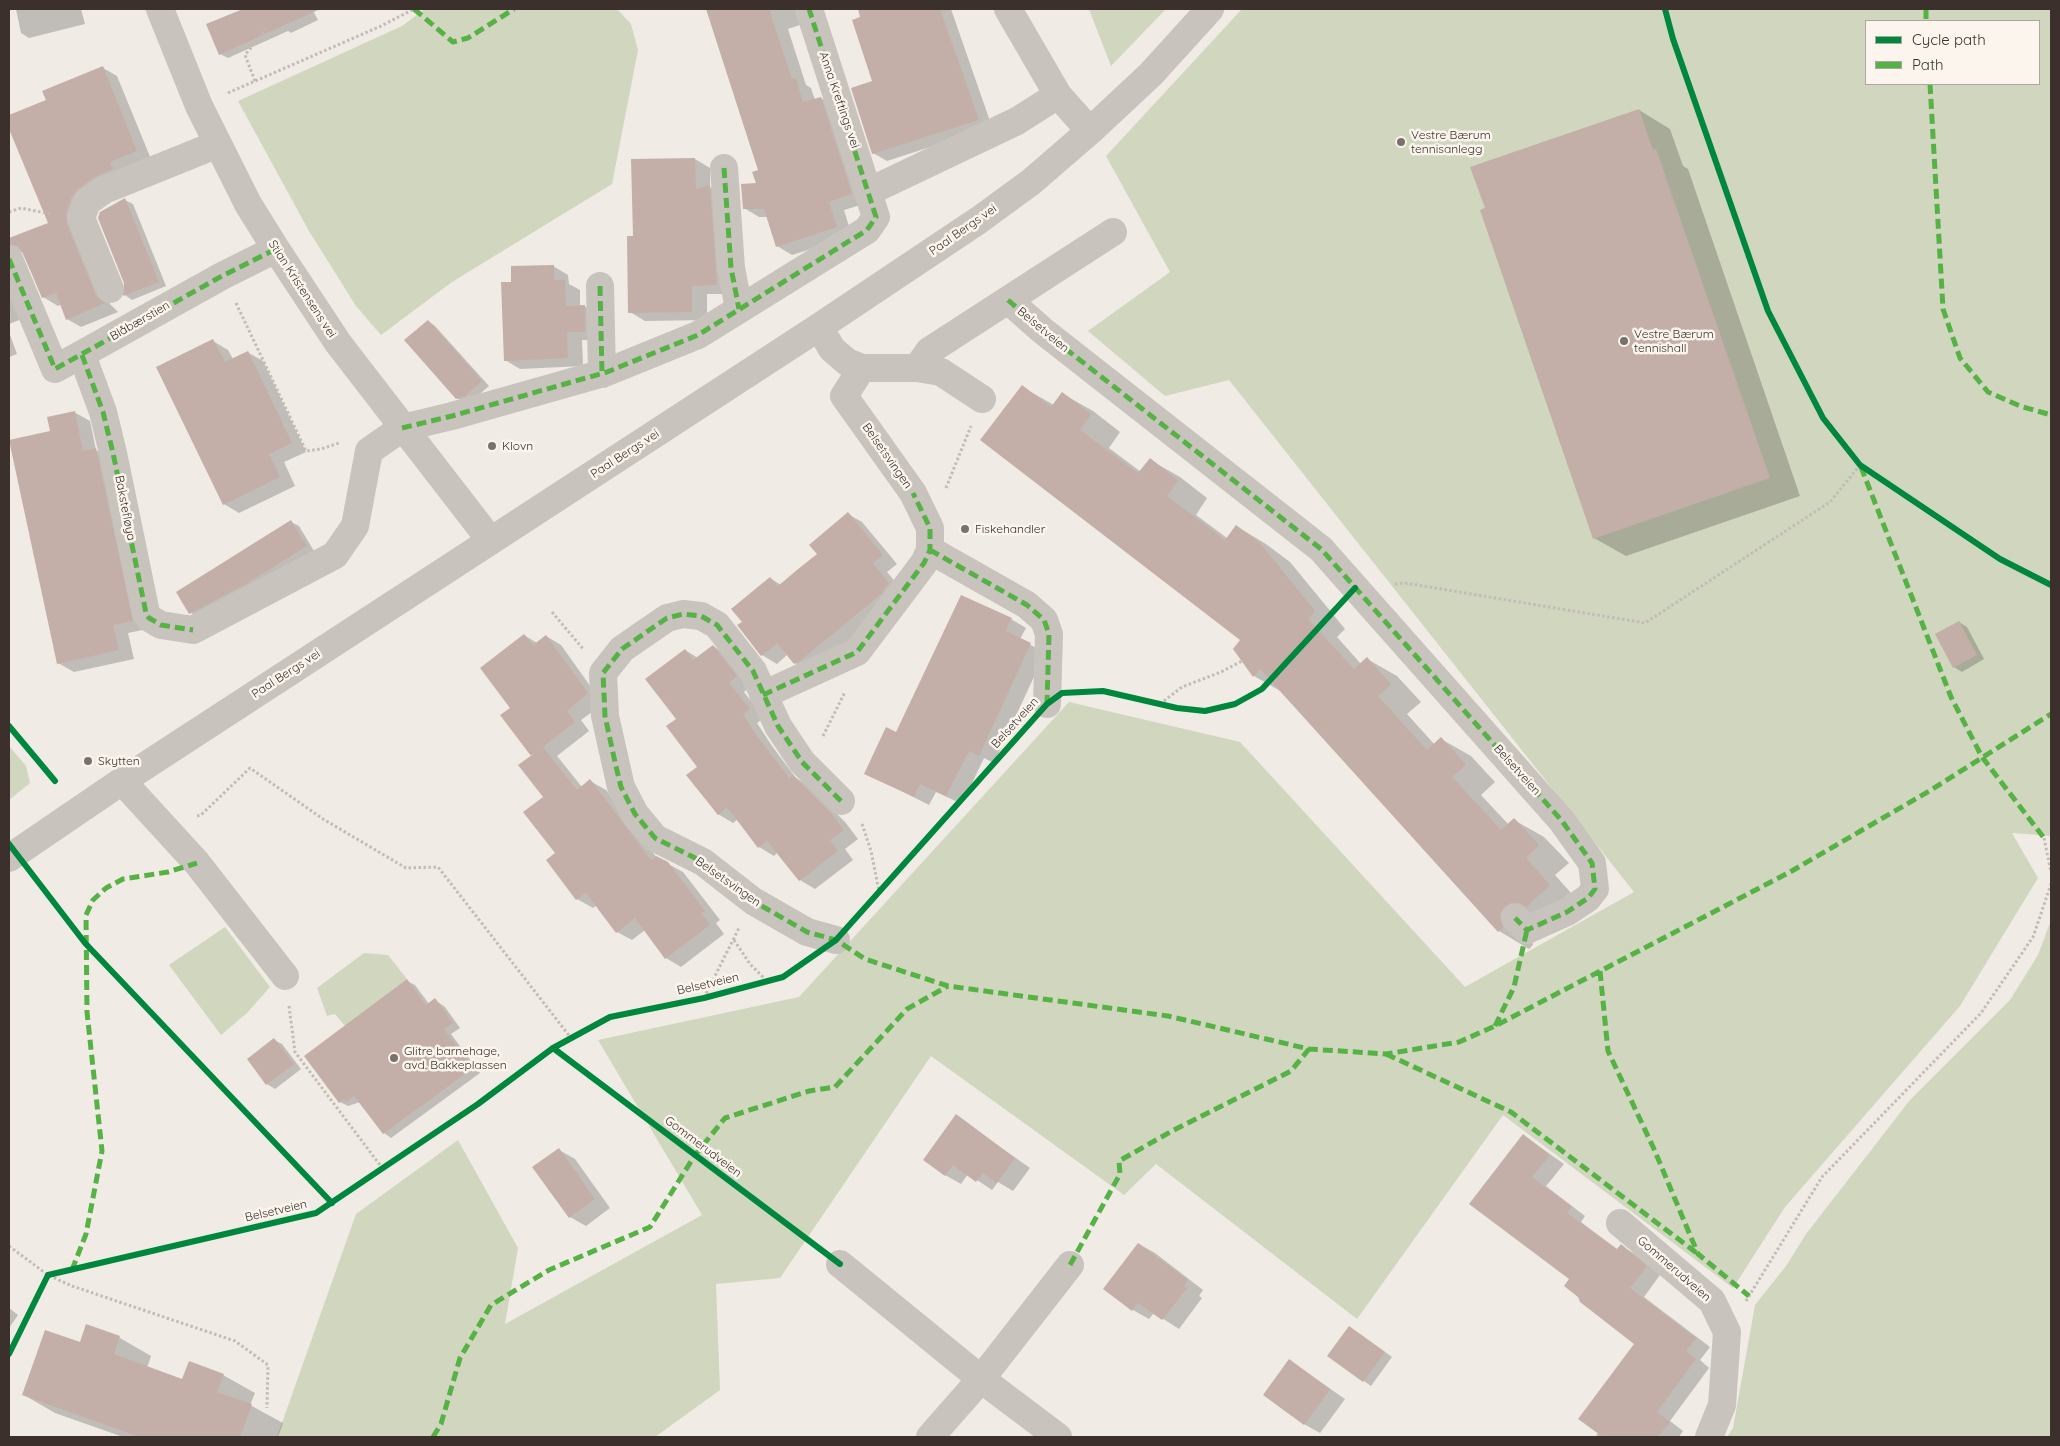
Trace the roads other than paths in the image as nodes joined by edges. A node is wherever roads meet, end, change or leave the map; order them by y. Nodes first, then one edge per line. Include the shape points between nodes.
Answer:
1 (160, 9) edge
2 (809, 9) edge
3 (1008, 9) edge
4 (1210, 9) edge
5 (1058, 95) junction
6 (1090, 131) junction
7 (218, 144) junction
8 (724, 168) dead end
9 (870, 191) junction
10 (1113, 232) dead end
11 (276, 249) junction
12 (9, 259) edge
13 (600, 286) dead end
14 (110, 290) dead end
15 (1008, 300) junction
16 (739, 309) junction
17 (819, 327) junction
18 (82, 355) junction
19 (862, 368) junction
20 (917, 368) junction
21 (602, 374) junction
22 (982, 399) road end
23 (402, 428) junction
24 (930, 539) junction
25 (491, 541) junction
26 (762, 694) junction
27 (1047, 704) dead end
28 (122, 780) junction
29 (841, 800) road end
30 (9, 858) edge
31 (1515, 918) dead end
32 (836, 940) dead end
33 (285, 976) road end
34 (1620, 1223) dead end
35 (840, 1264) dead end
36 (1070, 1265) dead end
37 (980, 1379) junction
38 (930, 1437) edge
39 (1058, 1437) edge
40 (1709, 1437) edge

1 - 7 street, Stian Kristensens vei
2 - 9 street, Anna Kreftings vei
3 - 5 street
4 - 6 street, Paal Bergs vei via 1151,74
5 - 6 street
5 - 9 street via 1017,121
6 - 17 street, Paal Bergs vei via 1031,182 979,220
7 - 11 street, Stian Kristensens vei via 248,204
7 - 14 street via 104,190 87,202 81,218
8 - 16 street via 731,268
9 - 16 street, Anna Kreftings vei via 876,216 867,230
10 - 15 street
11 - 18 street, Blåbærstien
11 - 23 street, Stian Kristensens vei via 338,343
12 - 18 street, Blåbærstien via 55,369
13 - 21 street
15 - 20 street via 929,351
15 - 31 street, Belsetveien via 1050,337 1321,549 1562,821 1592,863 1595,889 1588,898 1567,912 1527,930
16 - 21 street, Anna Kreftings vei via 698,335
17 - 19 street via 832,349 847,362
17 - 25 street, Paal Bergs vei
18 - 23 street, Bakstefløya via 114,453 146,613 161,625 193,630 335,555 355,526 369,451
19 - 20 street
19 - 24 street, Belsetsvingen via 844,396 913,493
20 - 22 street via 941,372
21 - 23 street, Anna Kreftings vei
23 - 25 street, Stian Kristensens vei
24 - 26 street via 924,563 857,652
24 - 27 street via 1044,620 1049,634
25 - 28 street, Paal Bergs vei
26 - 29 street via 778,726 808,768
26 - 32 street, Belsetsvingen via 753,671 717,625 702,616 682,614 667,618 622,649 603,673 605,716 614,762 635,814 656,838 703,862 753,901 807,932
28 - 30 street, Paal Bergs vei
28 - 33 street via 197,863
34 - 40 street, Gommerudveien via 1712,1301 1727,1332 1722,1405
35 - 37 street
36 - 37 street
37 - 38 street
37 - 39 street

